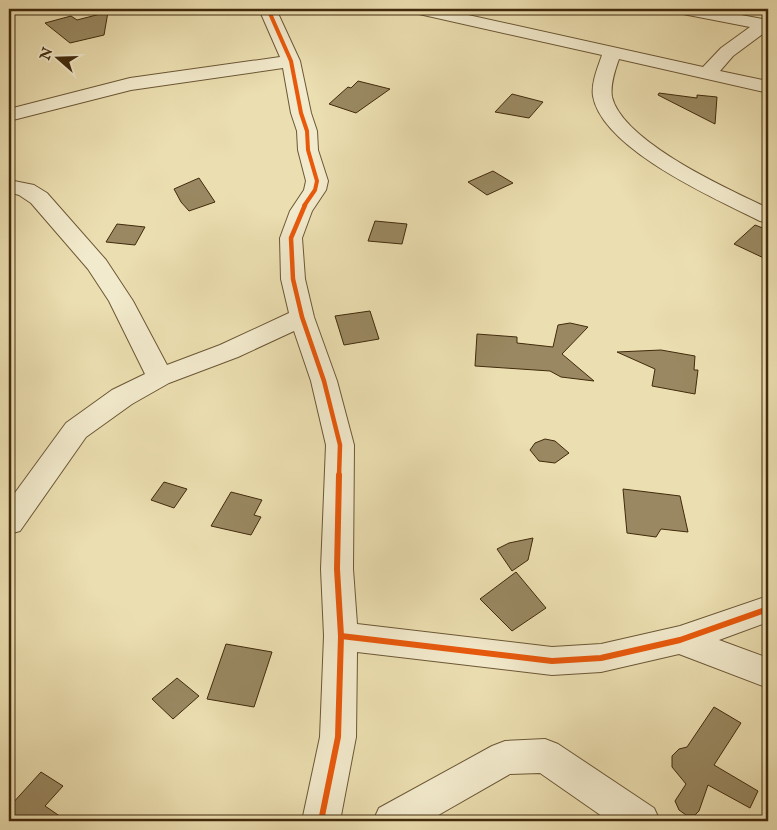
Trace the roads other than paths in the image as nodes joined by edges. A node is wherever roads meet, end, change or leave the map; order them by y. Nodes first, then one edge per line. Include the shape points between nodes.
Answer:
1 (268, 9) edge
2 (419, 9) edge
3 (683, 9) edge
4 (766, 25) edge
5 (612, 53) junction
6 (291, 61) junction
7 (706, 74) junction
8 (768, 87) edge
9 (9, 115) edge
10 (9, 186) edge
11 (768, 216) edge
12 (302, 318) junction
13 (160, 377) junction
14 (9, 523) edge
15 (768, 609) edge
16 (341, 636) junction
17 (680, 640) junction
18 (768, 673) edge
19 (321, 821) edge
20 (392, 821) edge
21 (641, 821) edge

1 - 6 street
2 - 5 street
3 - 4 street
4 - 7 street via 727,52
5 - 7 street
5 - 11 street via 602,96 626,133 685,175
6 - 9 street via 130,84
6 - 12 street via 317,181 291,238 293,278
7 - 8 street
10 - 13 street via 26,190 39,198 98,266 122,301
12 - 13 street via 229,352
12 - 16 street via 324,381 340,445 337,569
13 - 14 street via 122,397 76,430
15 - 17 street
16 - 17 street via 552,661 601,658
16 - 19 street via 338,737
17 - 18 street
20 - 21 street via 505,758 545,756

